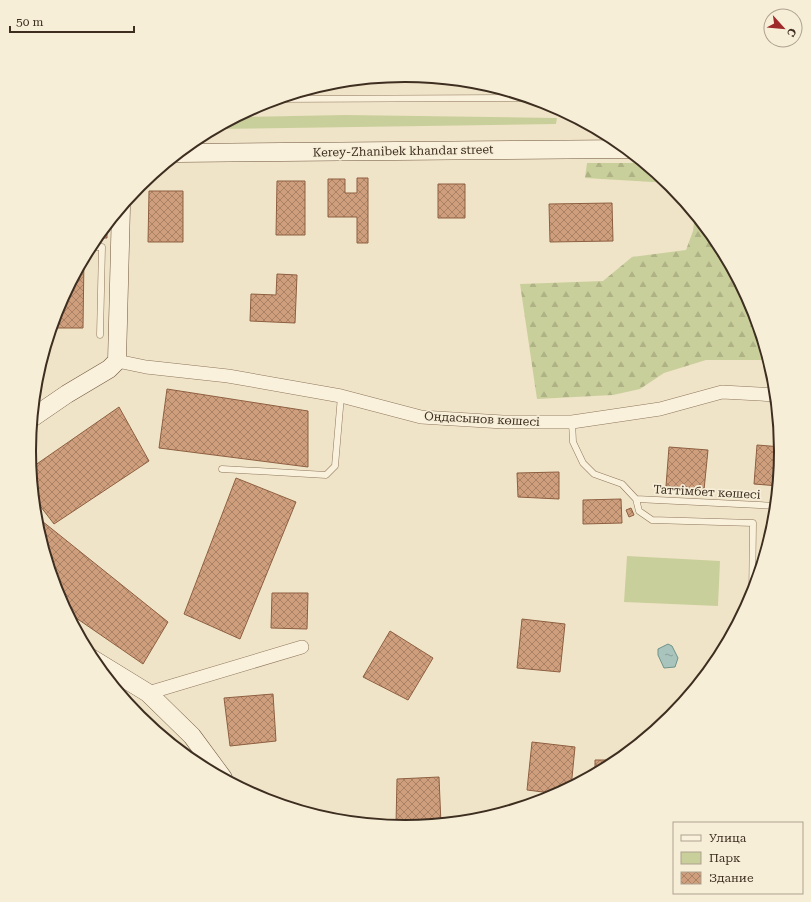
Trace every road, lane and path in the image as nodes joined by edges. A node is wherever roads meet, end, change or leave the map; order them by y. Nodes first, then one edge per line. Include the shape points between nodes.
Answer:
1 (514, 98) edge
2 (294, 99) edge
3 (618, 149) edge
4 (188, 153) edge
5 (121, 216) edge
6 (98, 247) edge
7 (100, 336) dead end
8 (117, 361) junction
9 (771, 395) edge
10 (341, 396) junction
11 (38, 414) edge
12 (572, 422) junction
13 (222, 469) dead end
14 (636, 499) junction
15 (771, 506) edge
16 (752, 577) edge
17 (302, 647) dead end
18 (106, 667) edge
19 (148, 693) junction
20 (215, 767) edge

1 - 2 lane
3 - 4 main road, Kerey-Zhanibek khandar street
5 - 8 main road
6 - 7 lane via 102,247
8 - 10 street, Оңдасынов көшесі via 146,367 228,376
8 - 11 main road via 109,369
9 - 12 street, Оңдасынов көшесі via 722,392 660,409
10 - 12 street, Оңдасынов көшесі via 421,417 503,422
10 - 13 lane via 335,466 326,475
12 - 14 lane, Таттімбет көшесі via 573,442 583,463 594,474 622,484
14 - 15 lane, Таттімбет көшесі
14 - 16 lane, Таттімбет көшесі via 638,511 652,520 753,523
17 - 19 street
18 - 19 main road
19 - 20 main road via 192,736

